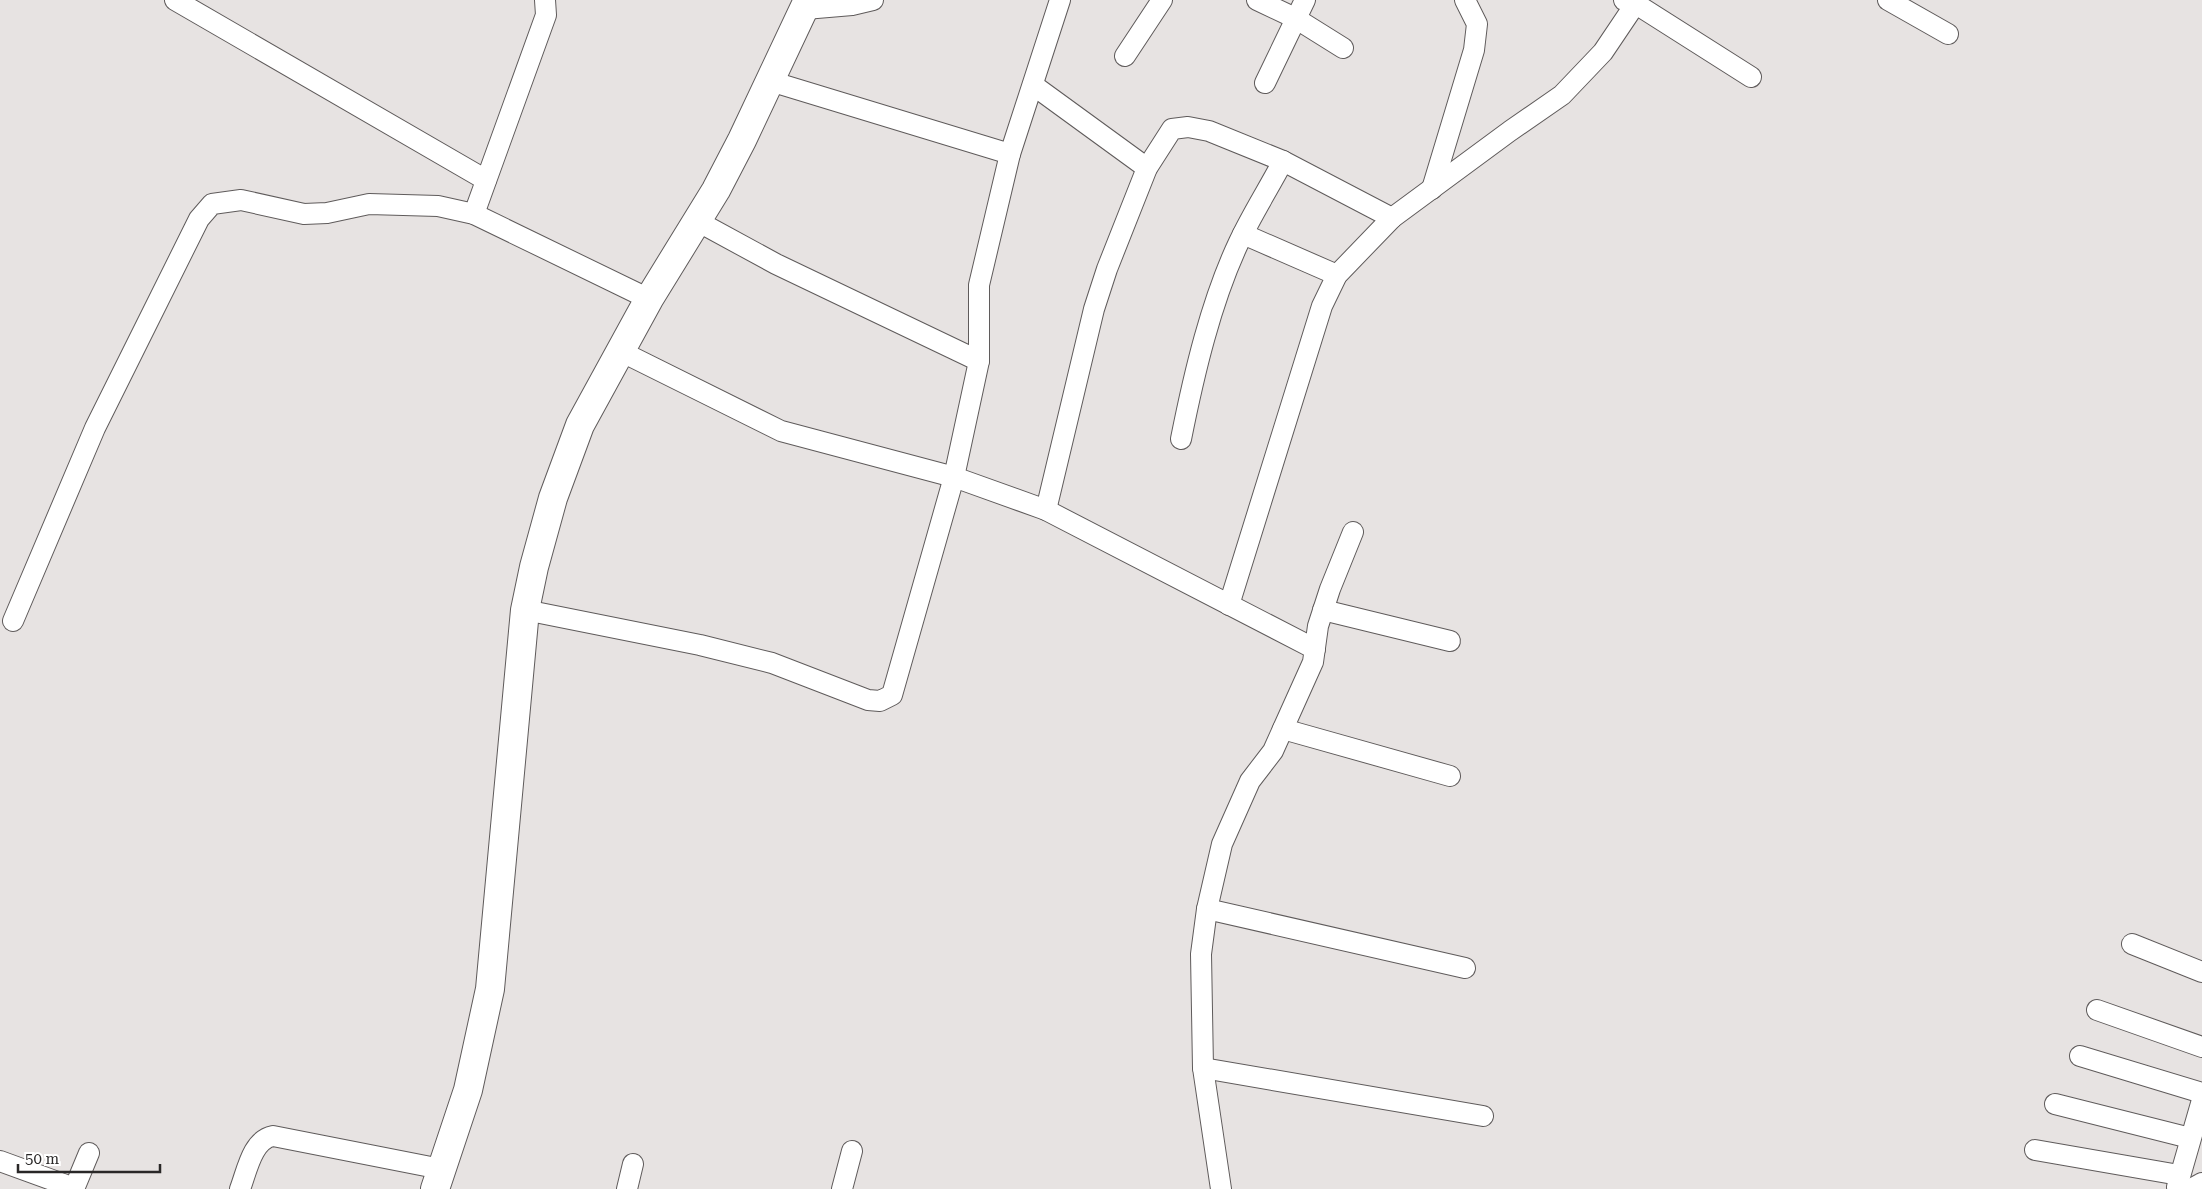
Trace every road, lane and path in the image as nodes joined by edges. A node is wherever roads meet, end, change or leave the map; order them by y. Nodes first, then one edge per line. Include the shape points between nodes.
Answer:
1 (174, 0) edge
2 (545, 0) edge
3 (873, 0) edge
4 (1060, 0) edge
5 (1162, 0) edge
6 (1257, 0) edge
7 (1305, 0) edge
8 (1465, 0) edge
9 (1888, 0) edge
10 (1632, 1) edge
11 (806, 4) edge
12 (1295, 18) junction
13 (1948, 34) dead end
14 (1343, 48) dead end
15 (1125, 56) dead end
16 (1751, 77) dead end
17 (770, 82) junction
18 (1265, 83) dead end
19 (1033, 85) junction
20 (1010, 154) junction
21 (1283, 161) junction
22 (1147, 168) junction
23 (486, 180) junction
24 (1432, 189) junction
25 (474, 214) junction
26 (1392, 218) junction
27 (697, 221) junction
28 (1244, 234) junction
29 (1337, 276) junction
30 (649, 299) junction
31 (620, 351) junction
32 (979, 361) junction
33 (1181, 439) dead end
34 (954, 477) junction
35 (1046, 510) junction
36 (1353, 532) dead end
37 (1229, 605) junction
38 (524, 610) junction
39 (1323, 610) junction
40 (13, 621) dead end
41 (1450, 641) dead end
42 (1315, 649) junction
43 (1283, 728) junction
44 (1450, 776) dead end
45 (1207, 909) junction
46 (2132, 944) dead end
47 (1465, 968) dead end
48 (2202, 972) edge
49 (2097, 1010) dead end
50 (2202, 1047) edge
51 (2080, 1056) dead end
52 (1203, 1068) junction
53 (2202, 1093) edge
54 (2202, 1100) edge
55 (2055, 1104) dead end
56 (1483, 1116) dead end
57 (2190, 1138) junction
58 (2035, 1150) dead end
59 (852, 1151) dead end
60 (89, 1153) dead end
61 (0, 1161) edge
62 (633, 1164) dead end
63 (438, 1179) edge
64 (2202, 1183) edge
65 (2182, 1184) edge
66 (74, 1189) edge
67 (240, 1189) edge
68 (627, 1189) edge
69 (842, 1189) edge
70 (1222, 1189) edge

1 - 23 street
2 - 23 street via 546,15
3 - 11 street via 852,5
4 - 19 street
5 - 15 street
6 - 12 street
7 - 12 street
8 - 24 street via 1477,24 1474,50
9 - 13 street
10 - 16 street
10 - 24 street via 1603,52 1562,95
11 - 17 main road
12 - 14 street
12 - 18 street
17 - 20 street
17 - 27 main road
19 - 20 street
19 - 22 street
20 - 32 street via 979,285
21 - 22 street via 1209,131 1188,127 1172,129
21 - 26 street
21 - 28 street
22 - 35 street via 1094,309
23 - 25 street
24 - 26 street
25 - 30 street
25 - 40 street via 438,206 369,204 304,214 241,200 212,204 200,219 96,428
26 - 29 street
27 - 30 main road
27 - 32 street via 776,264
28 - 29 street
28 - 33 street via 1225,276 1193,376
29 - 37 street via 1322,306
30 - 31 main road
31 - 34 street via 781,431
31 - 38 main road via 580,425 554,498
32 - 34 street
34 - 35 street
34 - 38 street via 892,695 880,701 868,700 772,662
35 - 37 street
36 - 39 street
37 - 42 street
38 - 63 main road via 490,989 468,1090
39 - 41 street
39 - 42 street
42 - 43 street via 1313,662
43 - 44 street
43 - 45 street via 1273,751 1250,781 1222,844
45 - 47 street
45 - 52 street via 1201,954
46 - 48 street
49 - 50 street
51 - 53 street
52 - 56 street
52 - 70 street
54 - 57 street
55 - 57 street
57 - 65 street
58 - 65 street
59 - 69 street
60 - 66 street
61 - 66 street
62 - 68 street
63 - 67 street via 273,1136 258,1144
64 - 65 street

